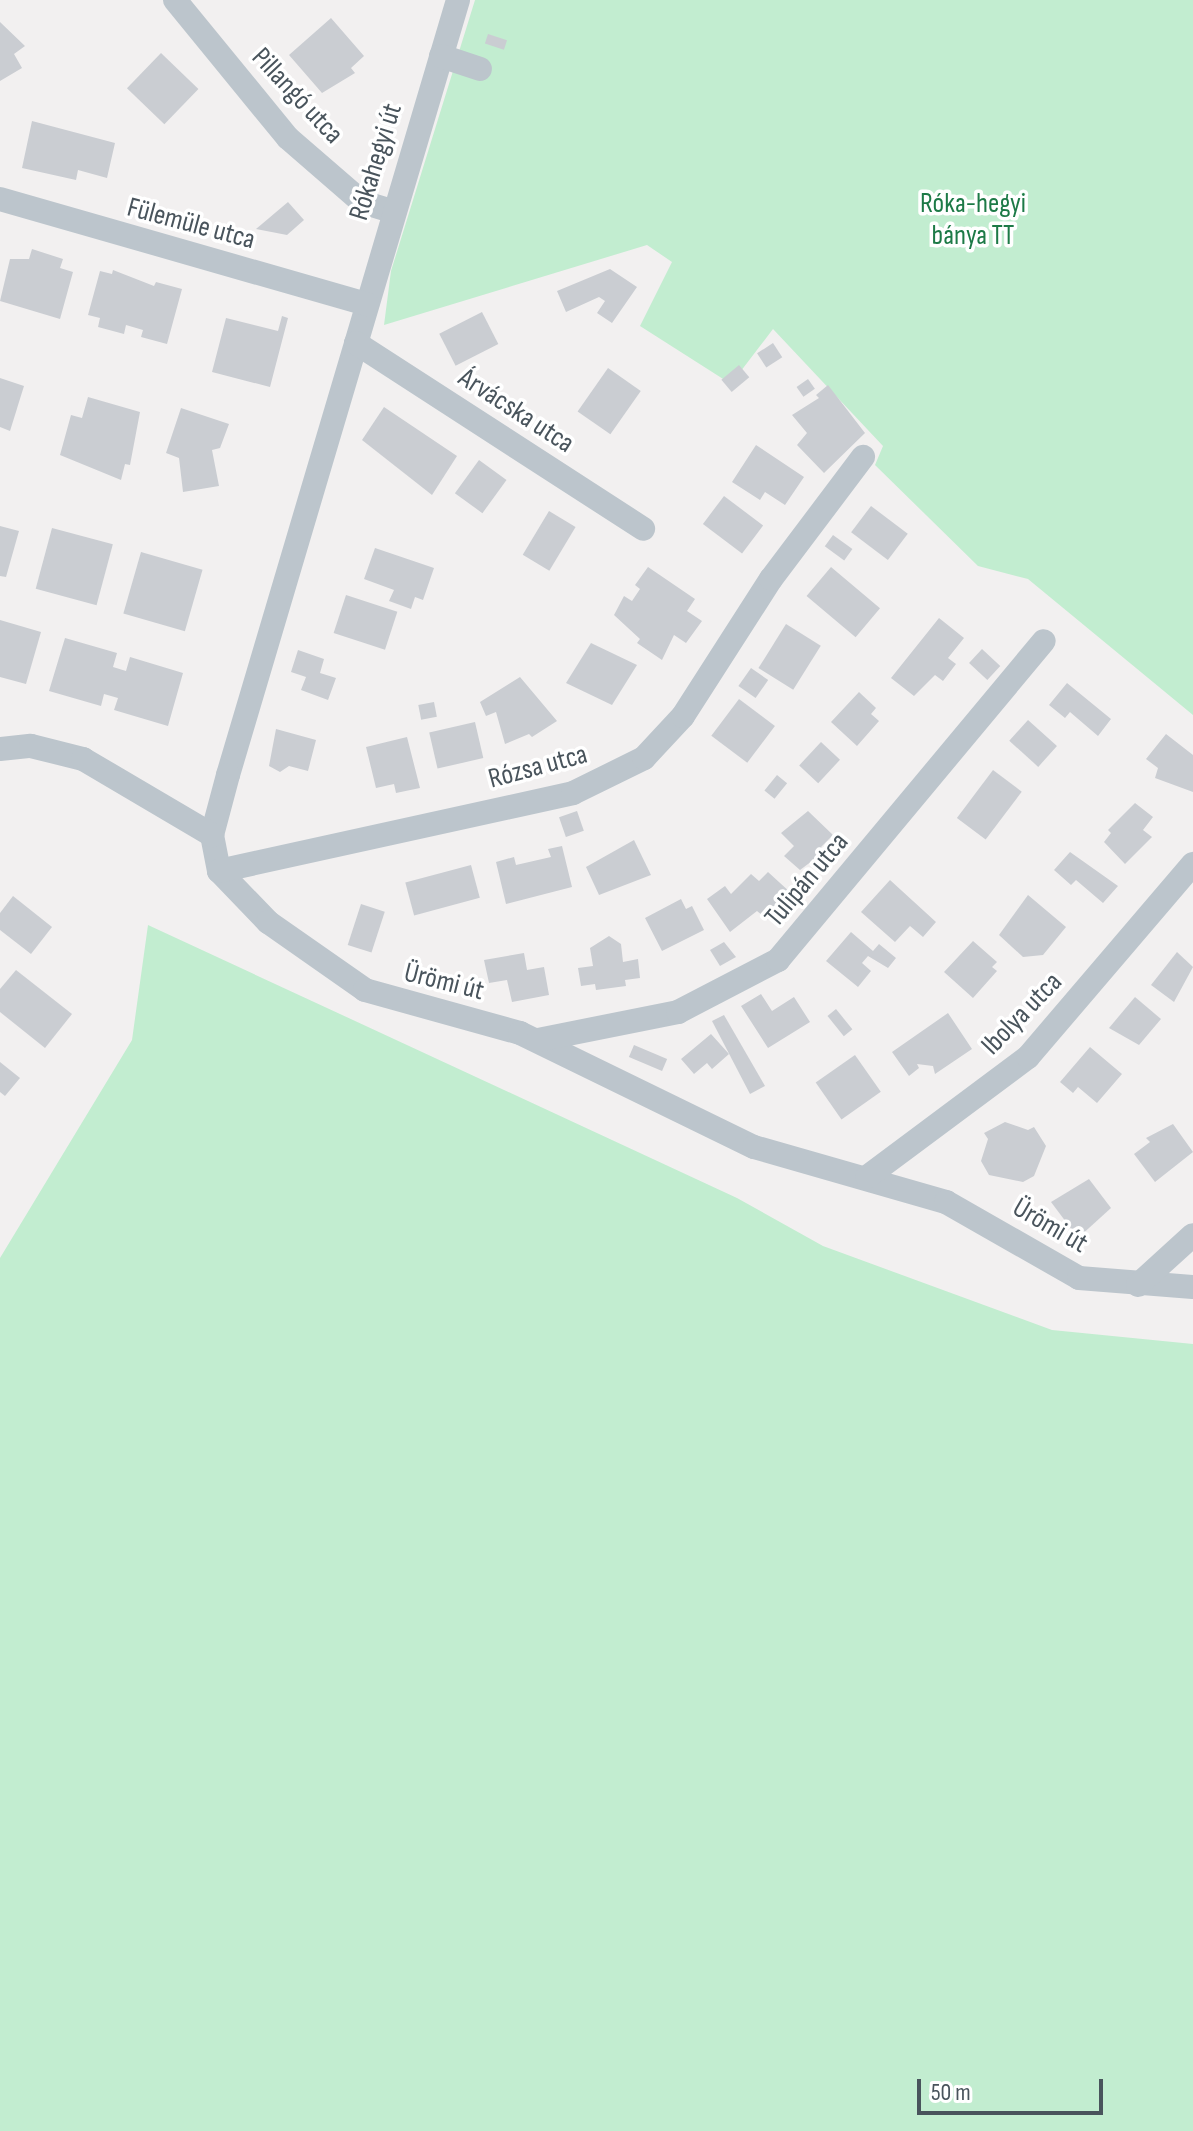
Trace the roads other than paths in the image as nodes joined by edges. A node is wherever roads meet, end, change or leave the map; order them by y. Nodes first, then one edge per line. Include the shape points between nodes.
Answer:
1 (175, 0) edge
2 (458, 0) edge
3 (441, 56) junction
4 (480, 69) dead end
5 (0, 199) edge
6 (392, 211) junction
7 (367, 304) junction
8 (356, 343) junction
9 (863, 457) dead end
10 (643, 529) dead end
11 (1044, 641) dead end
12 (0, 749) edge
13 (212, 835) junction
14 (1193, 864) edge
15 (219, 871) junction
16 (538, 1040) junction
17 (867, 1177) junction
18 (1193, 1235) edge
19 (1138, 1285) junction
20 (1193, 1287) edge

1 - 6 street, Pillangó utca via 288,138 362,202
2 - 3 street, Rókahegyi út
3 - 4 street
3 - 6 street, Rókahegyi út
5 - 7 street, Fülemüle utca
6 - 7 street, Rókahegyi út
7 - 8 street, Rókahegyi út
8 - 10 street, Árvácska utca
8 - 13 street
9 - 15 street, Rózsa utca via 771,579 683,716 644,758 573,793
11 - 16 street, Tulipán utca via 778,960 678,1012
12 - 13 street via 31,746 83,759
13 - 15 street
14 - 17 street, Ibolya utca via 1028,1057
15 - 16 street, Ürömi út via 268,922 365,990
16 - 17 street, Ürömi út via 754,1147
17 - 19 street, Ürömi út via 946,1202 1079,1278
18 - 19 street
19 - 20 street, Ürömi út

